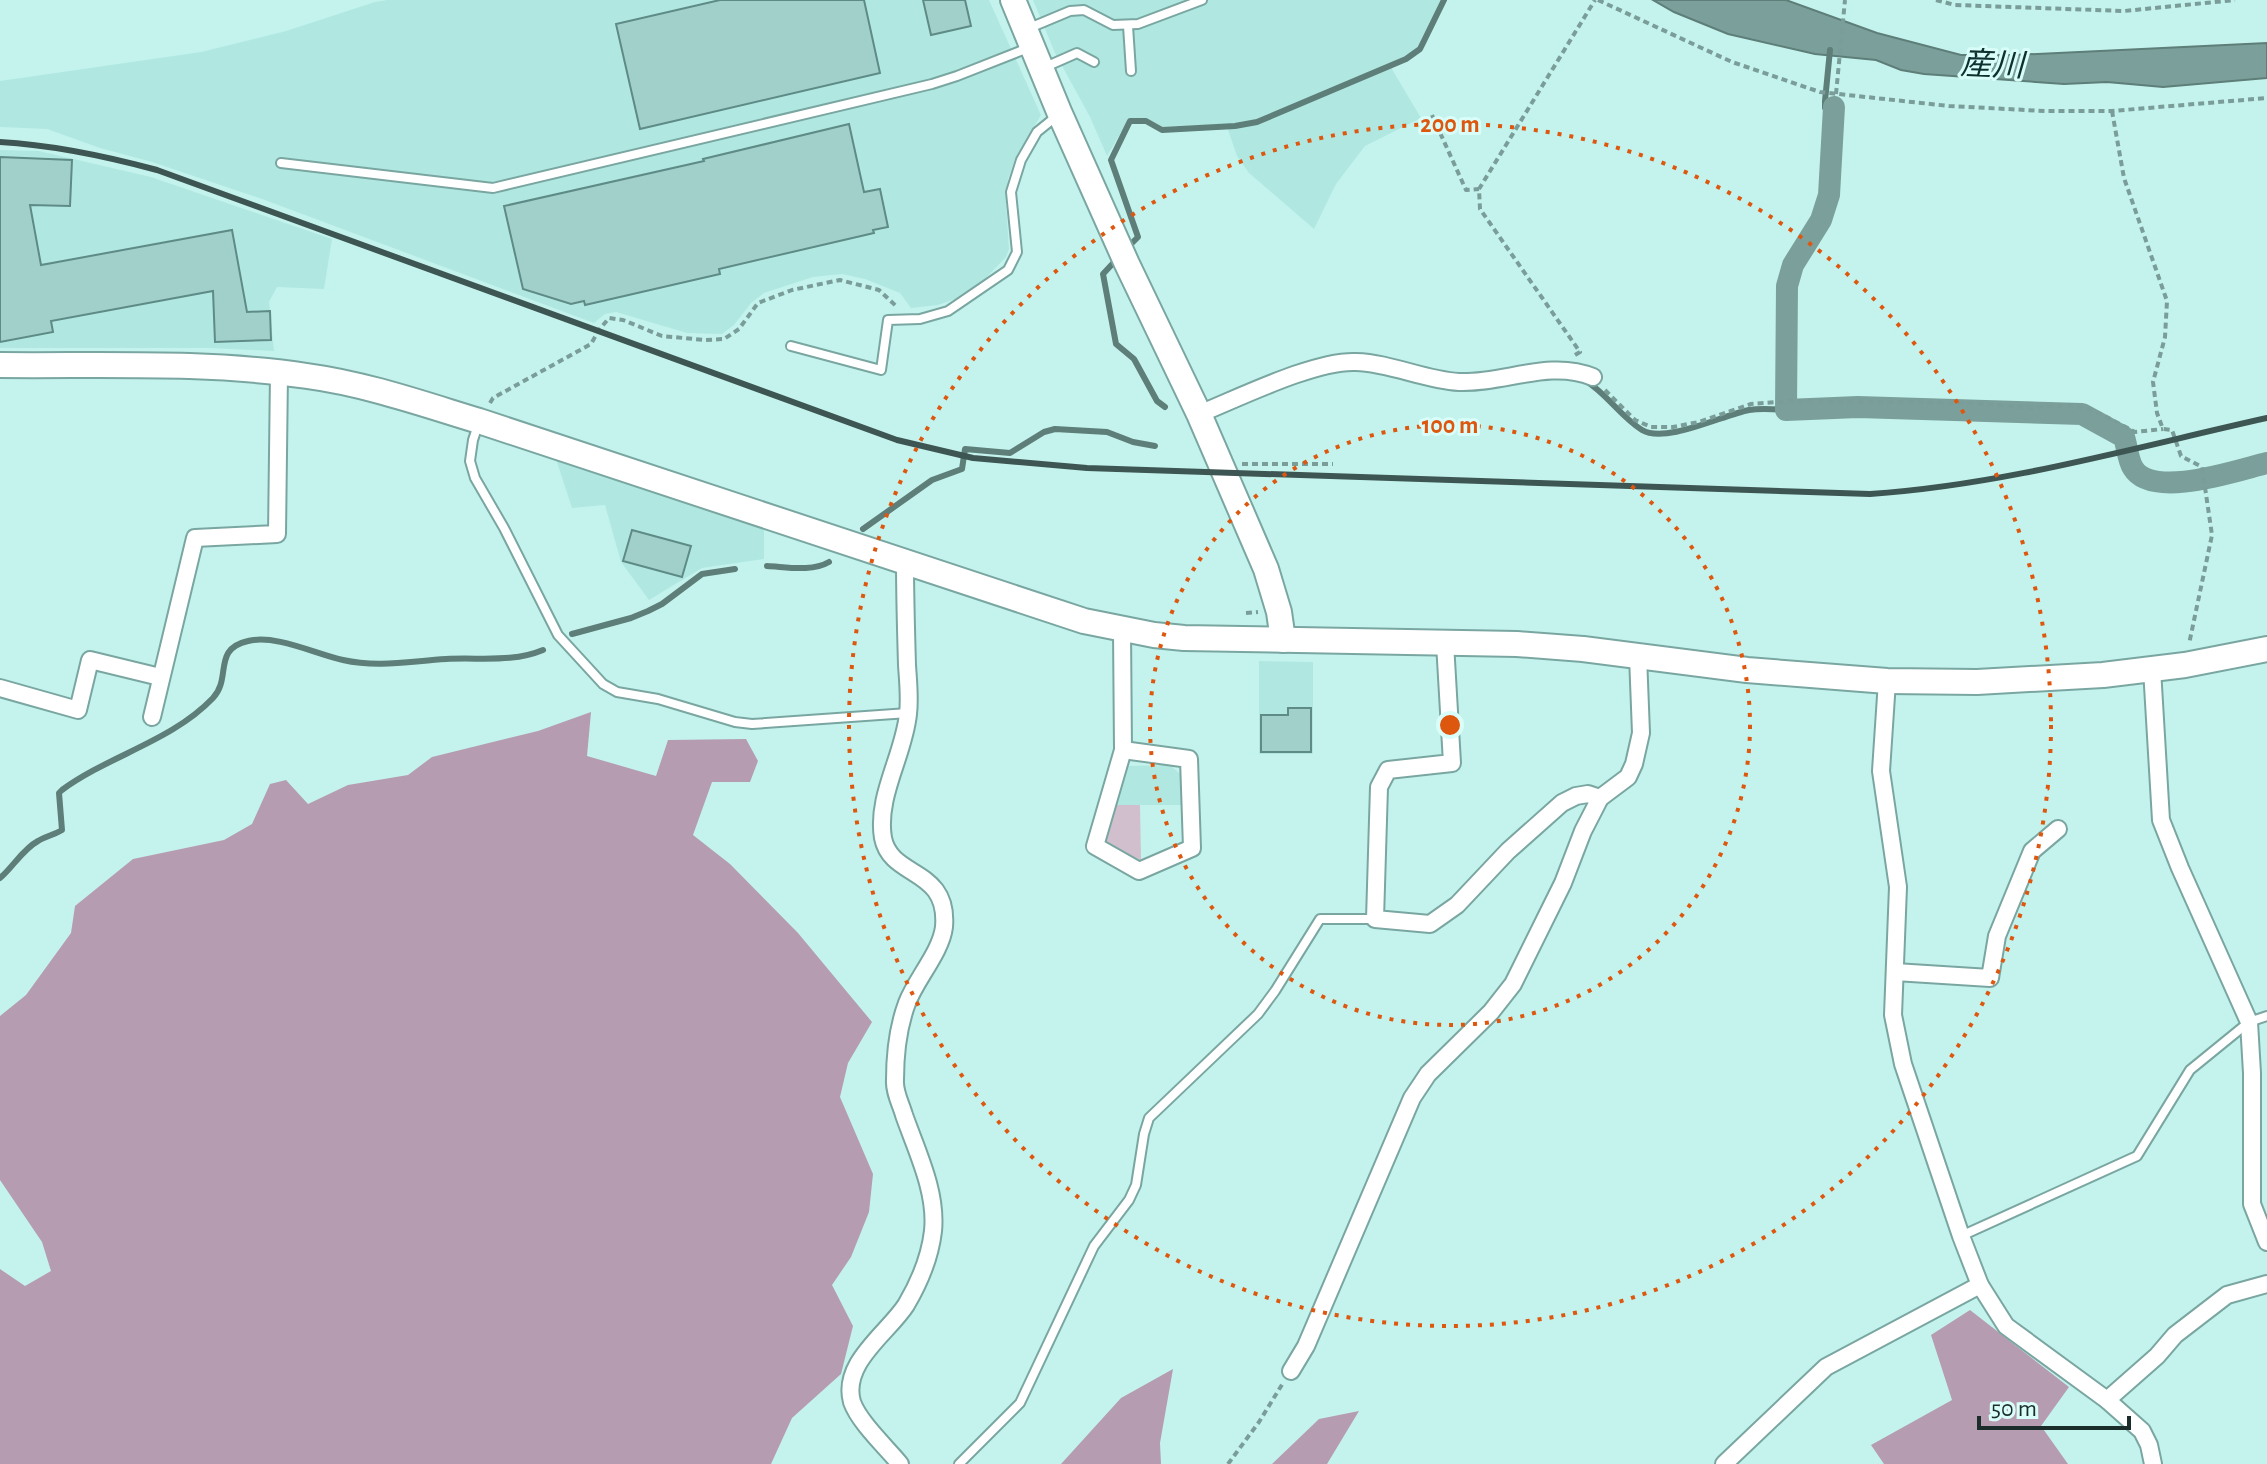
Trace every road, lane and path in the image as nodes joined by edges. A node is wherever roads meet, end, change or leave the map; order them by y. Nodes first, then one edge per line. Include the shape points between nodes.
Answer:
1 (1013, 0) edge
2 (1202, 0) edge
3 (1597, 0) edge
4 (1845, 0) edge
5 (1936, 0) edge
6 (2235, 0) edge
7 (1128, 26) junction
8 (1033, 48) junction
9 (1094, 62) dead end
10 (1131, 71) dead end
11 (1836, 94) junction
12 (2267, 98) edge
13 (2112, 111) junction
14 (1060, 114) junction
15 (1432, 115) dead end
16 (281, 163) dead end
17 (1479, 189) junction
18 (909, 319) junction
19 (791, 346) dead end
20 (1572, 358) dead end
21 (0, 365) edge
22 (279, 373) junction
23 (1593, 377) joint
24 (1199, 414) junction
25 (479, 421) junction
26 (2163, 429) junction
27 (1240, 464) dead end
28 (1333, 464) dead end
29 (905, 563) junction
30 (1122, 630) junction
31 (1283, 640) junction
32 (1445, 643) junction
33 (2267, 649) edge
34 (1638, 656) junction
35 (2185, 665) junction
36 (2152, 669) junction
37 (160, 677) junction
38 (1887, 681) junction
39 (0, 688) edge
40 (909, 713) junction
41 (152, 717) dead end
42 (1123, 750) junction
43 (1600, 798) junction
44 (2058, 829) dead end
45 (1375, 919) junction
46 (1895, 972) junction
47 (2267, 1016) edge
48 (2249, 1022) junction
49 (1961, 1236) junction
50 (2267, 1242) edge
51 (2267, 1284) edge
52 (1980, 1285) junction
53 (1291, 1371) joint
54 (2107, 1400) junction
55 (900, 1464) edge
56 (959, 1464) edge
57 (1228, 1464) edge
58 (1724, 1464) edge
59 (2153, 1464) edge

1 - 8 street
2 - 7 lane
3 - 11 path via 1732,62
3 - 17 path
4 - 11 path
5 - 6 path via 2124,11
7 - 8 lane via 1113,25 1084,10 1070,11
7 - 10 lane
8 - 9 lane via 1077,53
8 - 14 street
8 - 16 lane via 932,84 493,188
11 - 13 path via 1949,106
12 - 13 path
13 - 26 path via 2124,178 2167,301 2165,337 2153,382
14 - 18 lane via 1037,132 1021,160 1011,192 1017,252 1008,270 948,311
14 - 24 street
15 - 17 path via 1466,190
17 - 20 path via 1480,209 1580,352
18 - 19 lane via 888,320 881,370
18 - 25 path via 879,290 840,280 758,303 739,329 724,339 662,336 609,318 591,344 493,398
21 - 22 street
22 - 25 street via 334,381
22 - 37 street via 277,534 195,538
23 - 24 street via 1562,369 1458,382 1381,365 1338,362
23 - 26 path via 1635,420 1651,427 1699,422 1751,404 1792,401 2070,405 2093,410 2135,432
24 - 31 street via 1266,569
25 - 29 street
25 - 40 lane via 470,461 475,478 558,635 603,684 743,723
26 - 35 path via 2172,430 2181,456 2202,467 2212,535
27 - 28 path
29 - 30 street
29 - 40 street
30 - 31 street via 1184,638
30 - 42 street
31 - 32 street
32 - 34 street
32 - 45 street via 1452,763 1388,770 1379,787
33 - 35 street
34 - 38 street
34 - 43 street via 1639,750 1628,777
35 - 36 street
36 - 38 street via 2048,679
36 - 48 street via 2161,820
37 - 39 street via 90,660 78,710
37 - 41 street
38 - 46 street via 1881,771 1898,887
40 - 55 street via 884,802 883,838 895,859 943,900 943,931 907,1002 894,1084 932,1198 933,1233 919,1281 860,1361 850,1388 859,1415
42 - 42 street via 1095,846 1139,871 1192,848 1189,759
43 - 45 street via 1588,794 1562,803 1457,905 1430,924
43 - 53 street via 1513,984 1412,1098
44 - 46 street via 2032,851 1997,936 1990,978
45 - 56 lane via 1320,919 1258,1014 1149,1118 1136,1185 1094,1246 1020,1403
46 - 49 street via 1893,1015 1903,1064
47 - 48 lane
48 - 49 lane via 2190,1070 2137,1156
48 - 50 street via 2252,1204
49 - 52 street
51 - 54 street via 2227,1295 2175,1335
52 - 54 street via 2006,1326
52 - 58 street via 1826,1367
53 - 57 path
54 - 59 street via 2142,1431

